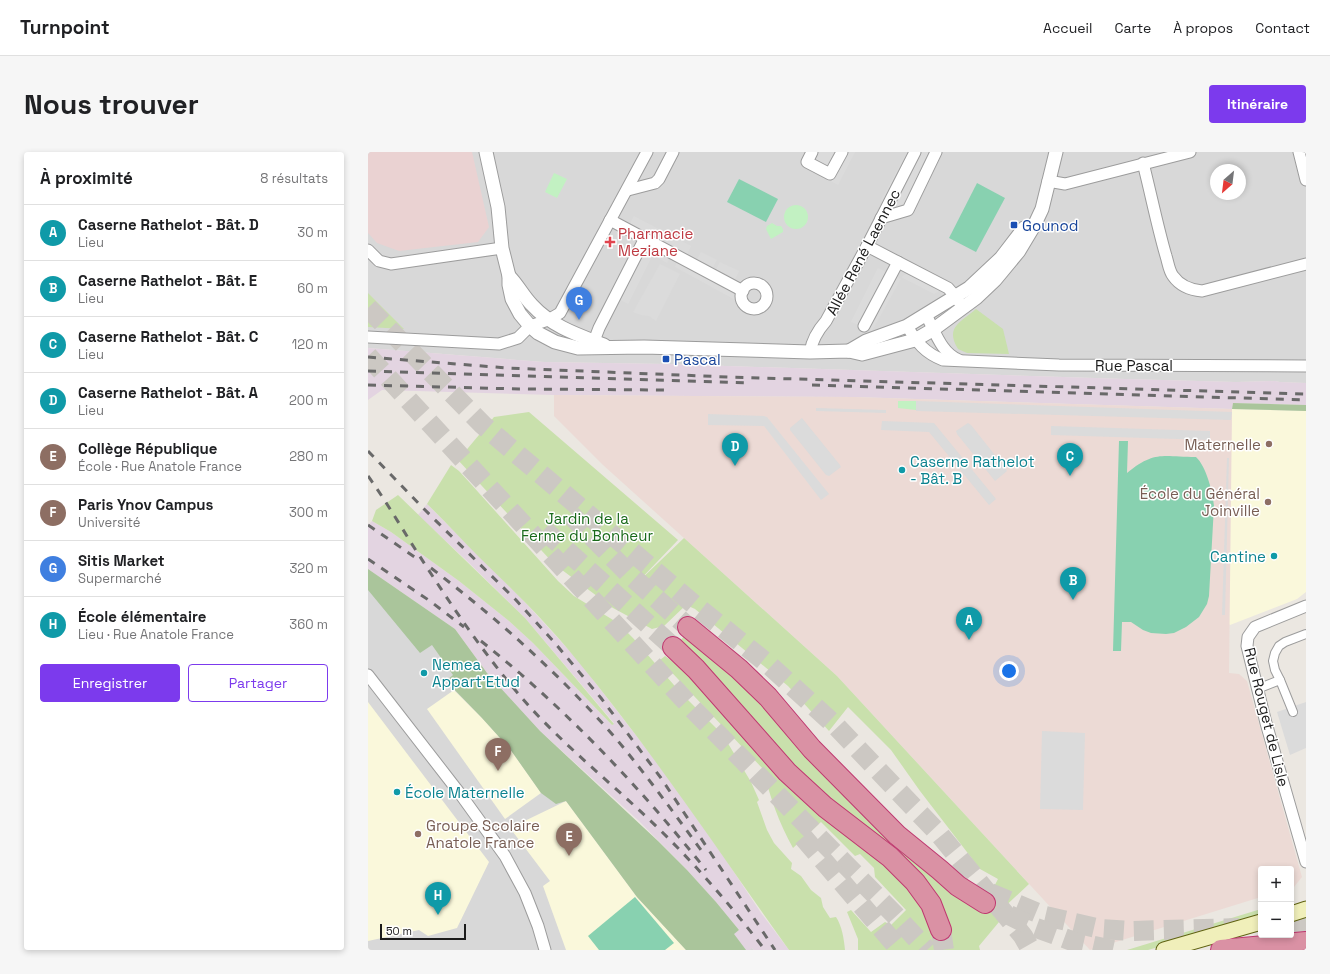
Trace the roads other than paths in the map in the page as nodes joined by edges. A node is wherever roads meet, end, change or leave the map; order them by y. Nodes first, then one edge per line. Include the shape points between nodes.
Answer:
1 (486, 152) edge
2 (647, 152) edge
3 (673, 152) edge
4 (812, 152) edge
5 (842, 152) edge
6 (916, 152) edge
7 (936, 152) edge
8 (1056, 152) edge
9 (1190, 152) edge
10 (1299, 152) edge
11 (1143, 163) junction
12 (1306, 180) edge
13 (1046, 188) junction
14 (628, 190) junction
15 (881, 218) junction
16 (610, 220) junction
17 (644, 238) junction
18 (867, 246) junction
19 (502, 248) junction
20 (368, 250) edge
21 (898, 262) junction
22 (1306, 264) edge
23 (509, 276) junction
24 (743, 291) dead end
25 (956, 297) junction
26 (963, 308) junction
27 (926, 315) junction
28 (548, 320) junction
29 (530, 326) junction
30 (864, 326) dead end
31 (908, 326) junction
32 (934, 329) junction
33 (368, 337) edge
34 (915, 340) junction
35 (600, 345) junction
36 (849, 351) junction
37 (810, 352) junction
38 (962, 361) junction
39 (1306, 366) edge
40 (1306, 606) edge
41 (688, 627) tunnel mouth
42 (1306, 634) edge
43 (673, 647) tunnel mouth
44 (368, 675) edge
45 (1280, 680) junction
46 (1257, 689) junction
47 (1293, 712) dead end
48 (1306, 862) edge
49 (987, 898) tunnel mouth
50 (1306, 909) edge
51 (1294, 913) edge
52 (1258, 923) edge
53 (941, 930) tunnel mouth
54 (1306, 942) edge
55 (545, 950) edge
56 (1164, 950) edge
57 (1221, 950) edge

1 - 19 street via 498,207
2 - 14 street
3 - 14 street via 655,183
4 - 5 street via 807,162 830,174
6 - 15 street, Allée René Laennec
7 - 15 street via 908,210
8 - 13 street
9 - 11 street
10 - 12 street
11 - 13 street
11 - 22 street via 1172,276 1180,284 1202,291
13 - 25 street via 1002,258
13 - 26 street via 1042,209 1019,251 995,280
14 - 16 street
15 - 18 street, Allée René Laennec
16 - 17 street
16 - 28 street via 560,313
17 - 24 street
17 - 35 street via 599,328
18 - 21 street
18 - 37 street, Allée René Laennec via 826,322 815,337
19 - 20 street via 391,264 379,261
19 - 23 street
21 - 25 street via 948,288
21 - 30 street
23 - 28 street via 531,305
23 - 29 street via 512,299
25 - 26 street
25 - 27 street
26 - 32 street
27 - 31 street
27 - 32 street
28 - 29 street
28 - 35 street
29 - 33 street via 518,338 499,344
29 - 35 street via 555,342 578,348
31 - 34 street, Rue Pascal
31 - 36 street via 866,341
32 - 34 street
32 - 38 street via 943,347 953,358
34 - 36 street via 862,354
34 - 38 street, Rue Pascal via 934,356 944,360
35 - 37 street
36 - 37 street
38 - 39 street, Rue Pascal via 1059,365
40 - 46 street, Rue Rouget de Lisle via 1255,627 1248,637 1248,652
41 - 49 highway via 768,697 812,749 896,835 940,870 962,878
42 - 45 street via 1284,642 1275,653 1273,661
43 - 53 highway via 696,669 787,772 825,807 890,857 915,882 931,904
44 - 55 street via 505,856 525,893
45 - 46 street
45 - 47 street
46 - 48 street, Rue Rouget de Lisle
50 - 51 main road
52 - 56 main road
54 - 57 highway

